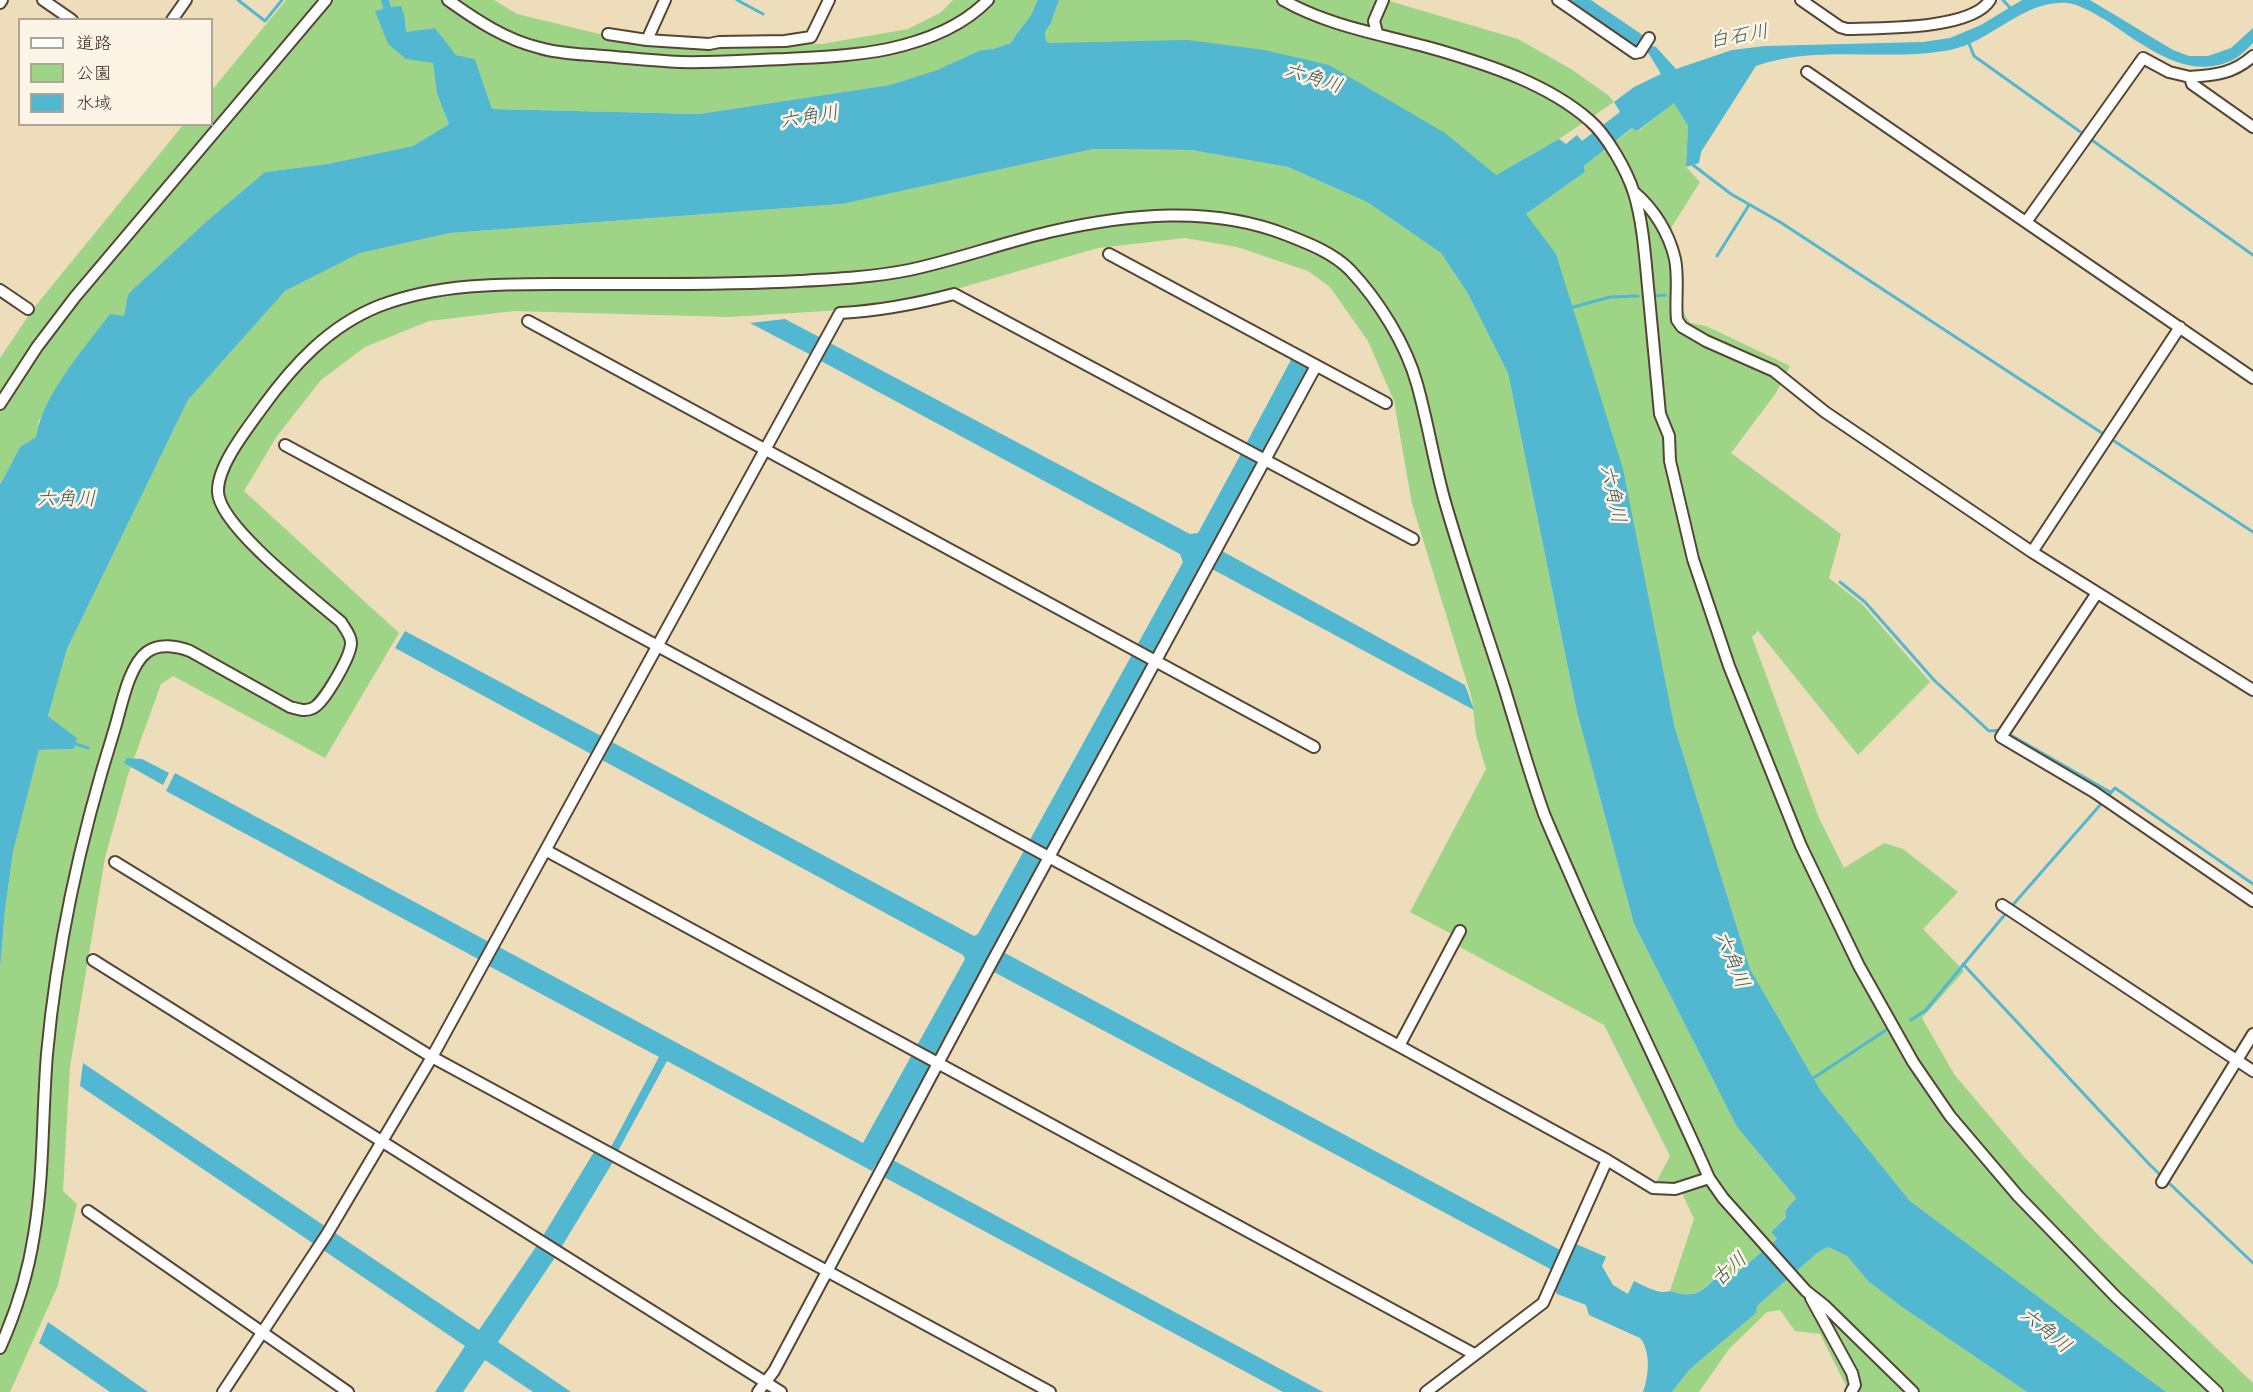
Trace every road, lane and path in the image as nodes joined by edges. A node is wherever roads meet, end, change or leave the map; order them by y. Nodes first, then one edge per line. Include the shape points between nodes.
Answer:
1 (43, 0) edge
2 (186, 0) edge
3 (326, 0) edge
4 (448, 0) edge
5 (665, 0) edge
6 (829, 0) edge
7 (988, 0) edge
8 (1283, 0) edge
9 (1383, 0) edge
10 (1558, 0) edge
11 (1800, 0) edge
12 (1990, 0) edge
13 (69, 18) edge
14 (173, 18) edge
15 (1377, 33) junction
16 (608, 34) dead end
17 (1649, 38) dead end
18 (647, 40) junction
19 (2253, 56) edge
20 (1807, 72) dead end
21 (2190, 77) junction
22 (2253, 126) edge
23 (1634, 192) junction
24 (2026, 222) junction
25 (1109, 254) dead end
26 (0, 290) edge
27 (28, 309) dead end
28 (528, 321) dead end
29 (2180, 327) junction
30 (1316, 366) junction
31 (2253, 378) edge
32 (1386, 403) dead end
33 (0, 404) edge
34 (285, 445) dead end
35 (766, 450) junction
36 (1266, 460) junction
37 (1413, 539) dead end
38 (2032, 552) junction
39 (2097, 593) junction
40 (658, 648) junction
41 (1156, 661) junction
42 (2253, 690) edge
43 (1314, 747) dead end
44 (547, 851) junction
45 (1050, 857) junction
46 (115, 862) dead end
47 (2253, 901) edge
48 (2002, 906) dead end
49 (1460, 931) dead end
50 (93, 960) dead end
51 (2253, 1034) edge
52 (1399, 1046) junction
53 (432, 1057) junction
54 (2236, 1060) junction
55 (937, 1063) junction
56 (2253, 1071) edge
57 (382, 1143) junction
58 (1606, 1160) junction
59 (1709, 1178) junction
60 (2164, 1178) dead end
61 (88, 1211) dead end
62 (827, 1270) junction
63 (1806, 1291) junction
64 (262, 1332) junction
65 (0, 1348) edge
66 (1474, 1354) junction
67 (766, 1383) junction
68 (223, 1392) edge
69 (348, 1392) edge
70 (758, 1392) edge
71 (781, 1392) edge
72 (1050, 1392) edge
73 (1426, 1392) edge
74 (1851, 1392) edge
75 (1913, 1392) edge
76 (2217, 1392) edge

1 - 13 street
2 - 14 street
3 - 33 street via 75,297
4 - 7 street via 507,36 541,49 682,62 816,57 888,49 954,27
5 - 18 street
6 - 18 street via 811,37 709,44
8 - 15 street via 1324,19
9 - 15 street via 1374,21
10 - 17 street via 1635,53
11 - 12 street via 1847,29 1940,24 1966,16
15 - 23 street via 1502,71 1552,94 1590,121 1614,152
16 - 18 street
19 - 21 street via 2241,67
20 - 24 street
21 - 22 street via 2192,84
21 - 24 street via 2169,72 2143,58
23 - 38 street via 1665,231 1675,260 1677,320 1682,327 1774,372 1825,412
23 - 76 street via 1643,236 1660,414 1669,435 1670,461 1693,559 1729,666 1828,903 1913,1062 1950,1116 2065,1246
24 - 29 street
25 - 30 street
26 - 27 street
28 - 35 street
29 - 31 street
29 - 38 street
30 - 32 street
30 - 36 street
34 - 40 street
35 - 36 street via 840,313 915,304 954,294
35 - 40 street
35 - 41 street
36 - 37 street
36 - 41 street
38 - 39 street
39 - 42 street
39 - 47 street via 2001,737 2098,795
40 - 44 street
40 - 45 street
41 - 43 street
41 - 45 street
44 - 53 street
44 - 55 street
45 - 52 street
45 - 55 street
46 - 53 street
48 - 54 street
49 - 52 street
50 - 57 street
51 - 54 street
52 - 58 street
53 - 57 street
53 - 62 street
54 - 56 street
54 - 60 street
55 - 62 street
55 - 66 street
57 - 64 street
57 - 67 street
58 - 59 street via 1653,1188 1675,1189
58 - 66 street via 1543,1303
59 - 63 street
59 - 65 street via 1544,814 1444,499 1418,386 1397,338 1351,271 1338,259 1307,243 1239,220 1192,215 1144,217 1047,232 904,271 850,278 741,284 472,286 417,294 374,308 331,333 298,362 246,429 222,471 219,500 224,513 242,534 341,622 350,635 348,657 322,701 303,711 178,646 146,652 134,670 75,872 55,982 34,1236 22,1289
61 - 64 street
62 - 67 street
62 - 72 street
63 - 74 street via 1852,1372 1855,1385
63 - 75 street
64 - 68 street
64 - 69 street
66 - 73 street
67 - 70 street
67 - 71 street

